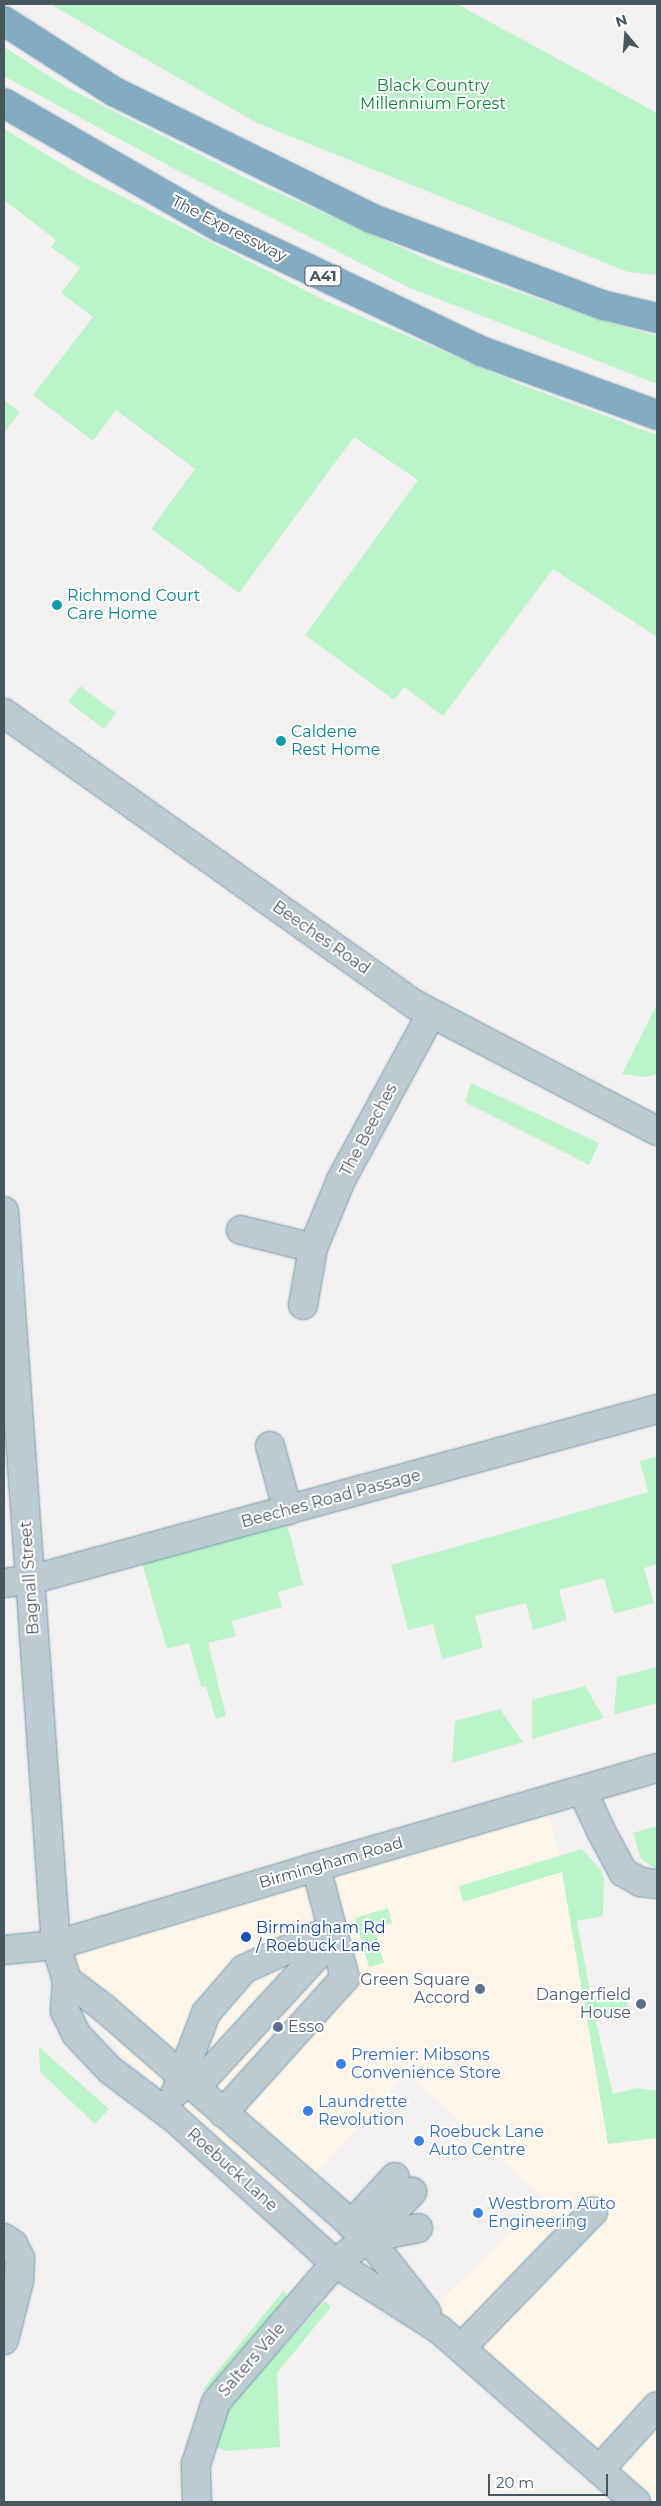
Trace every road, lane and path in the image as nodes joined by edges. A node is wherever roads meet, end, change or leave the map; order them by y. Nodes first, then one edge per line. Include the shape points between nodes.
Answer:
1 (4, 21) edge
2 (4, 103) edge
3 (657, 318) edge
4 (657, 415) edge
5 (4, 713) edge
6 (431, 1014) junction
7 (657, 1131) edge
8 (4, 1211) edge
9 (241, 1230) dead end
10 (313, 1248) junction
11 (303, 1305) dead end
12 (657, 1409) edge
13 (270, 1446) dead end
14 (288, 1511) junction
15 (17, 1582) edge
16 (657, 1768) edge
17 (582, 1790) junction
18 (316, 1867) junction
19 (657, 1884) edge
20 (333, 1933) junction
21 (56, 1945) junction
22 (4, 1950) edge
23 (67, 1980) junction
24 (188, 2083) junction
25 (223, 2113) junction
26 (240, 2178) junction
27 (403, 2185) dead end
28 (312, 2191) junction
29 (593, 2212) dead end
30 (418, 2228) dead end
31 (359, 2231) junction
32 (4, 2238) edge
33 (335, 2263) junction
34 (440, 2330) junction
35 (4, 2340) edge
36 (461, 2348) junction
37 (657, 2406) edge
38 (598, 2470) junction
39 (197, 2502) edge
40 (636, 2502) edge

1 - 3 highway via 113,90 371,218 603,305
2 - 4 highway, The Expressway / A41 via 220,227 481,350
5 - 6 street, Beeches Road
6 - 7 street, Beeches Road
6 - 10 street, The Beeches via 341,1180
8 - 15 street, Bagnall Street
9 - 10 street
10 - 11 street, The Beeches
12 - 14 street, Beeches Road Passage
13 - 14 street
14 - 15 street, Beeches Road Passage
15 - 21 street, Bagnall Street
16 - 17 street, Birmingham Road
17 - 18 street, Birmingham Road
17 - 19 street via 623,1872 640,1882
18 - 20 street
18 - 21 street, Birmingham Road
20 - 24 street
20 - 24 street via 244,1969 206,2013
20 - 25 street via 345,1978
21 - 22 street, Birmingham Road
21 - 23 street, Roebuck Lane
23 - 24 street, Roebuck Lane via 104,2008
23 - 26 street, Roebuck Lane via 64,2011 76,2034 110,2070 174,2118
24 - 25 street, Roebuck Lane
24 - 26 street via 174,2098 240,2154
25 - 28 street, Roebuck Lane
26 - 33 street, Roebuck Lane
27 - 31 street, Salters Vale
28 - 31 street, Roebuck Lane
28 - 33 street via 309,2214 340,2242
29 - 36 street
30 - 31 street
31 - 33 street, Salters Vale
31 - 34 street, Roebuck Lane
32 - 35 street via 13,2244 20,2258 19,2281
33 - 34 street, Roebuck Lane
33 - 39 street, Salters Vale via 216,2402 196,2464
34 - 36 street, Roebuck Lane
36 - 38 street, Roebuck Lane
37 - 38 street
38 - 40 street, Roebuck Lane

